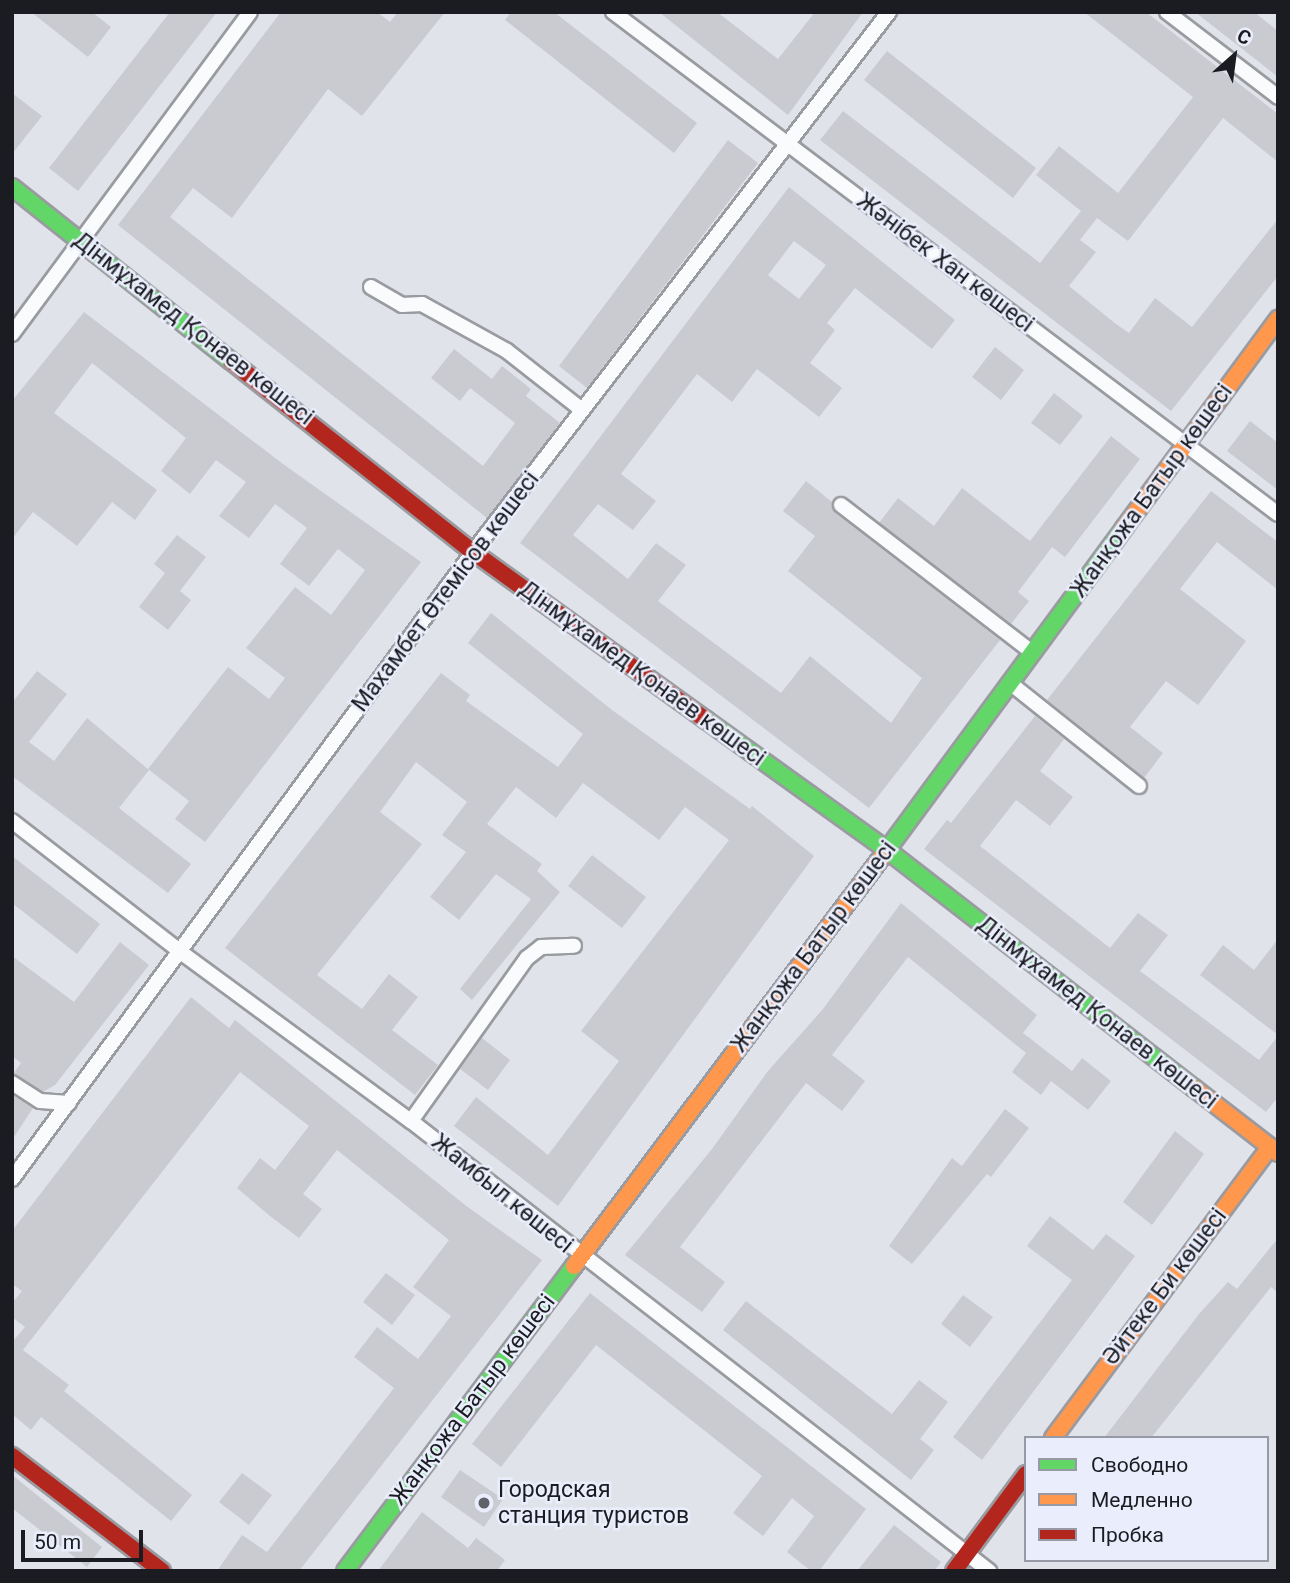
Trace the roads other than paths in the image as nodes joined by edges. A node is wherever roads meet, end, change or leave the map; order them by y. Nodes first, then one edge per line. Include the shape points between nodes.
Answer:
1 (250, 12) edge
2 (613, 12) edge
3 (889, 12) edge
4 (1167, 12) edge
5 (1278, 97) edge
6 (789, 146) junction
7 (12, 187) edge
8 (81, 240) junction
9 (371, 286) dead end
10 (1278, 319) edge
11 (12, 334) edge
12 (582, 410) junction
13 (1187, 445) junction
14 (841, 505) dead end
15 (1278, 514) edge
16 (473, 552) junction
17 (1033, 653) junction
18 (1010, 684) junction
19 (1139, 786) dead end
20 (12, 821) edge
21 (887, 850) junction
22 (574, 946) dead end
23 (182, 953) junction
24 (12, 1083) edge
25 (69, 1103) junction
26 (411, 1121) junction
27 (1275, 1146) edge
28 (12, 1179) edge
29 (581, 1256) junction
30 (1055, 1436) edge
31 (12, 1456) edge
32 (1024, 1477) edge
33 (967, 1554) junction
34 (162, 1571) edge
35 (345, 1571) edge
36 (954, 1571) edge
37 (989, 1571) edge

1 - 8 street
2 - 6 street, Жәнібек Хан көшесі
3 - 6 street, Махамбет Өтемісов көшесі
4 - 5 street
6 - 12 street, Махамбет Өтемісов көшесі
6 - 13 street, Жәнібек Хан көшесі
7 - 8 street, Дінмұхамед Қонаев көшесі
8 - 11 street
8 - 16 street, Дінмұхамед Қонаев көшесі
9 - 12 street via 402,304 422,304 507,351
10 - 13 street, Жанқожа Батыр көшесі
12 - 16 street, Махамбет Өтемісов көшесі
13 - 15 street, Жәнібек Хан көшесі
13 - 17 street, Жанқожа Батыр көшесі
14 - 17 street
16 - 21 street, Дінмұхамед Қонаев көшесі
16 - 23 street, Махамбет Өтемісов көшесі
17 - 18 street, Жанқожа Батыр көшесі
18 - 19 street
18 - 21 street, Жанқожа Батыр көшесі
20 - 23 street, Жамбыл көшесі
21 - 27 street, Дінмұхамед Қонаев көшесі
21 - 29 street, Жанқожа Батыр көшесі
22 - 26 street via 541,947 527,958
23 - 25 street, Махамбет Өтемісов көшесі
23 - 26 street, Жамбыл көшесі
24 - 25 street via 40,1101
25 - 28 street, Махамбет Өтемісов көшесі
26 - 29 street, Жамбыл көшесі
27 - 30 street, Әйтеке Би көшесі
29 - 33 street, Жамбыл көшесі
29 - 35 street, Жанқожа Батыр көшесі
31 - 34 street
32 - 33 street
33 - 36 street
33 - 37 street, Жамбыл көшесі

